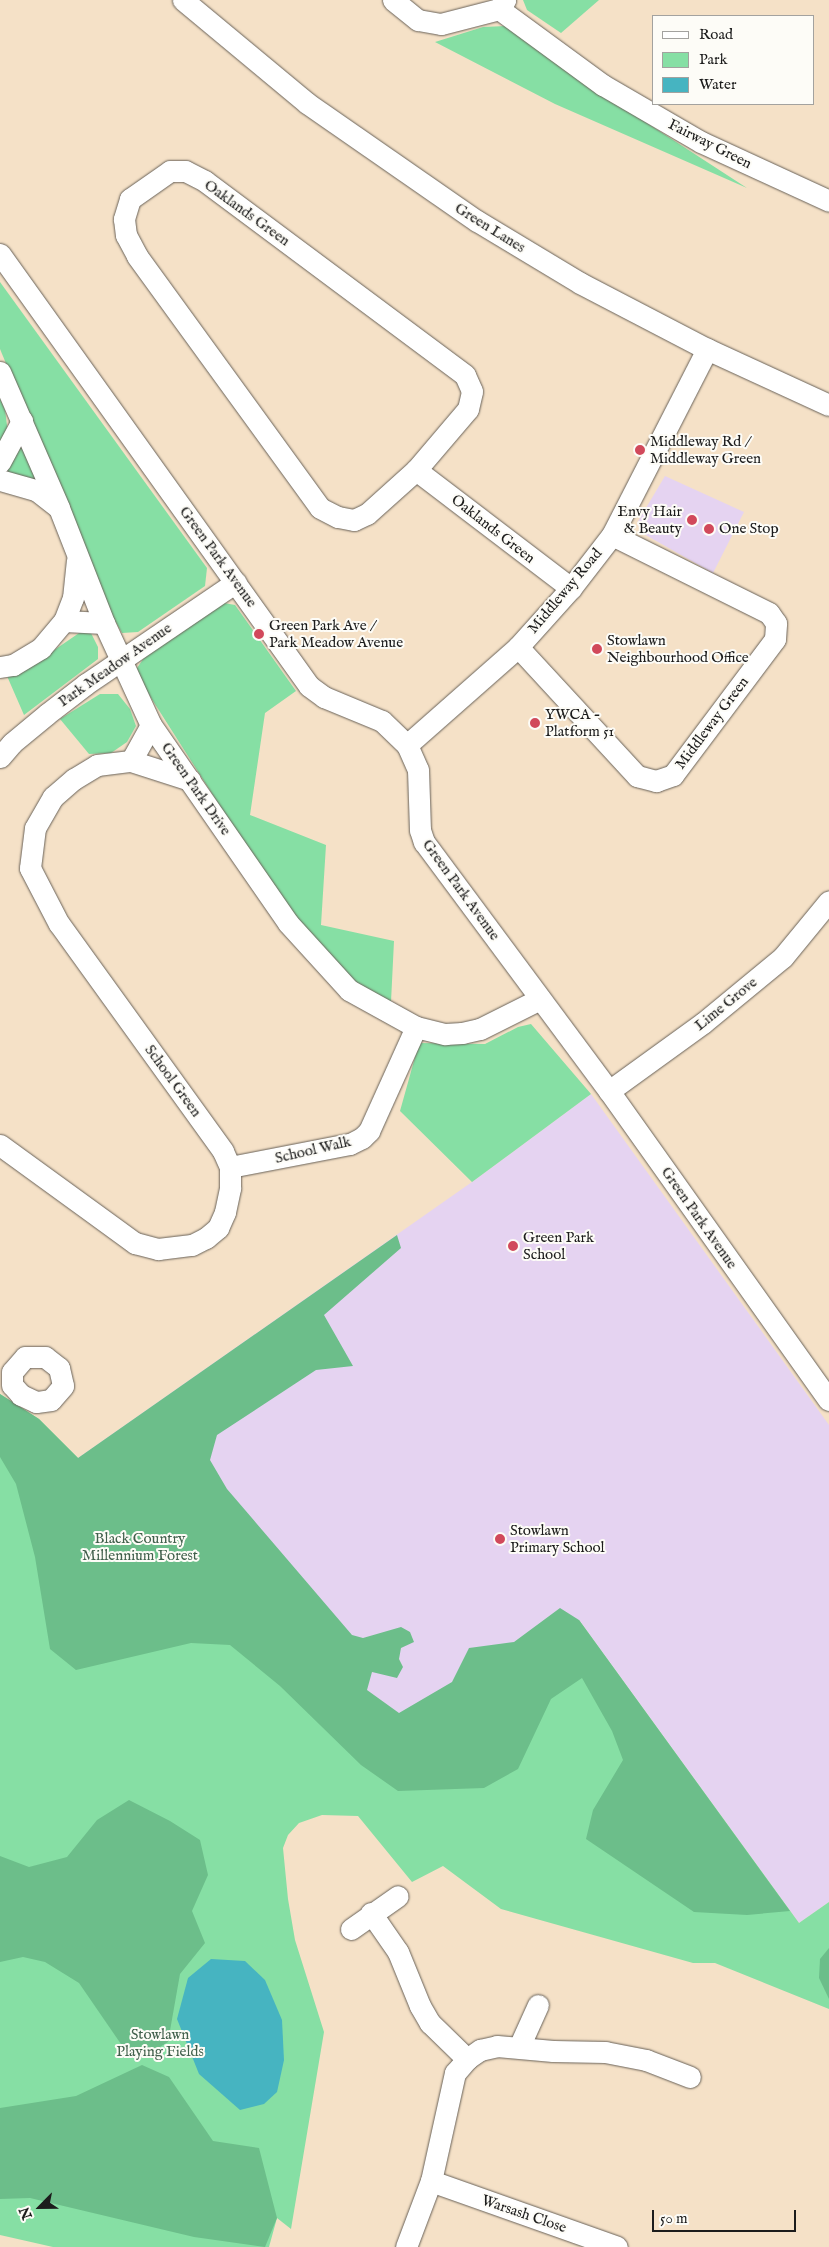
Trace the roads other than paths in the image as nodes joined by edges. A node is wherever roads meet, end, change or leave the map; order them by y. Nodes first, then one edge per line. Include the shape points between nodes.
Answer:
1 (183, 0) edge
2 (393, 0) edge
3 (502, 4) edge
4 (829, 201) edge
5 (0, 254) edge
6 (706, 349) junction
7 (0, 372) edge
8 (829, 405) edge
9 (22, 421) junction
10 (0, 462) edge
11 (416, 470) junction
12 (0, 480) edge
13 (59, 508) junction
14 (612, 534) junction
15 (77, 555) junction
16 (236, 582) junction
17 (570, 588) junction
18 (64, 621) junction
19 (104, 623) junction
20 (518, 647) junction
21 (121, 661) junction
22 (0, 667) edge
23 (151, 725) junction
24 (407, 745) junction
25 (0, 757) edge
26 (131, 761) junction
27 (190, 780) junction
28 (829, 901) edge
29 (540, 999) junction
30 (416, 1027) junction
31 (609, 1091) junction
32 (0, 1145) edge
33 (230, 1167) junction
34 (829, 1400) edge
35 (398, 1896) dead end
36 (371, 1914) junction
37 (351, 1929) dead end
38 (538, 2005) dead end
39 (519, 2047) junction
40 (467, 2058) junction
41 (690, 2077) dead end
42 (431, 2181) junction
43 (406, 2247) edge
44 (617, 2247) edge

1 - 6 street, Green Lanes via 307,103 477,221 580,283
2 - 3 street, Fairway Green via 418,20 441,24
3 - 4 street, Fairway Green via 611,90 701,142
5 - 16 street, Green Park Avenue
6 - 8 street, Green Lanes
6 - 14 street, Middleway Road
7 - 9 street, Green Park Drive
9 - 10 street
9 - 13 street, Green Park Drive
11 - 11 street, Oaklands Green via 367,514 354,520 338,518 320,508 137,256 125,227 124,218 130,199 170,172 185,172 205,180 465,374 472,391 468,409
11 - 17 street, Oaklands Green
12 - 13 street via 36,490
13 - 15 street, Green Park Drive
14 - 17 street, Middleway Road
14 - 20 street, Middleway Green via 769,613 776,623 775,639 673,775 656,781 637,776
15 - 18 street via 73,598
15 - 19 street, Green Park Drive
16 - 21 street, Park Meadow Avenue
16 - 24 street, Green Park Avenue via 309,686 324,697 382,721
17 - 20 street, Middleway Road
18 - 19 street
18 - 22 street via 42,648 14,665
19 - 21 street, Green Park Drive
20 - 24 street, Middleway Road
21 - 23 street, Green Park Drive
21 - 25 street, Park Meadow Avenue via 47,714
23 - 26 street
23 - 27 street, Green Park Drive
24 - 29 street, Green Park Avenue via 418,770 420,830 424,842
26 - 27 street, School Green
26 - 33 street, School Green via 97,765 53,797 35,828 30,868 59,924 223,1151
27 - 30 street, Green Park Drive via 288,923 349,990
28 - 31 street, Lime Grove via 783,957 703,1024
29 - 30 street, Green Park Drive via 480,1029 444,1034
29 - 31 street, Green Park Avenue
30 - 33 street, School Walk via 369,1131 362,1138 350,1144
31 - 34 street, Green Park Avenue
32 - 33 street, School Green via 135,1243 158,1249 192,1245 218,1228 230,1188
35 - 36 street
36 - 37 street
36 - 40 street via 398,1952 430,2023
38 - 39 street
39 - 40 street via 497,2046 480,2050
39 - 41 street via 605,2052 646,2060
40 - 42 street via 455,2073
42 - 43 street
42 - 44 street, Warsash Close

